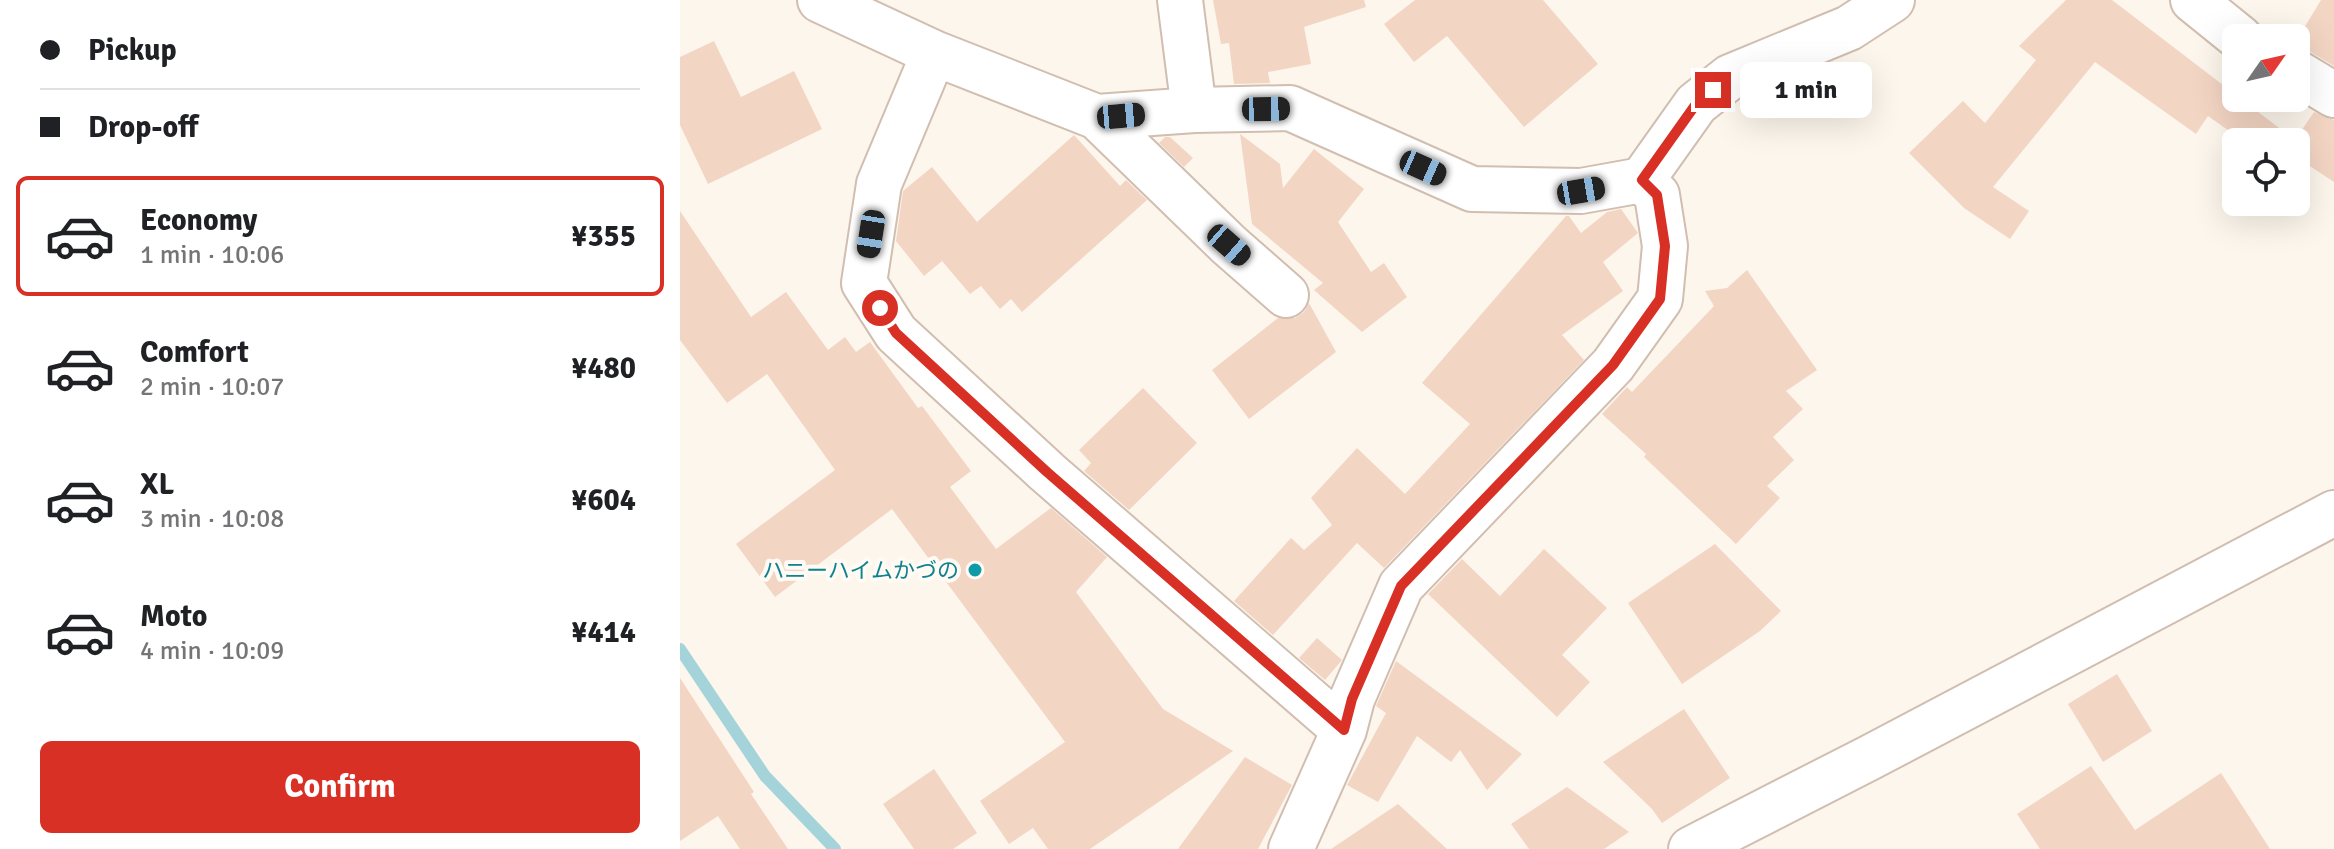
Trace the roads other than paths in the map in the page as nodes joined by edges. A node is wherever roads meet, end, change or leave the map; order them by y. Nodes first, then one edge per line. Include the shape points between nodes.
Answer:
1 (820, 0) edge
2 (1180, 0) edge
3 (1892, 0) edge
4 (2193, 0) edge
5 (2223, 24) edge
6 (934, 53) junction
7 (2310, 80) edge
8 (2334, 95) edge
9 (1194, 110) junction
10 (1097, 117) junction
11 (1642, 180) junction
12 (1286, 295) dead end
13 (2334, 513) edge
14 (1344, 730) junction
15 (1291, 849) edge
16 (1691, 849) edge

1 - 6 street
2 - 9 street
3 - 11 street via 1849,28 1730,77 1696,104
4 - 5 street
6 - 10 street
6 - 14 street via 879,184 864,283 896,333
7 - 8 street
9 - 10 street
9 - 11 street via 1290,108 1472,189 1581,191
10 - 12 street
11 - 14 street via 1657,195 1665,246 1660,299 1613,365 1401,586
13 - 16 street
14 - 15 street

